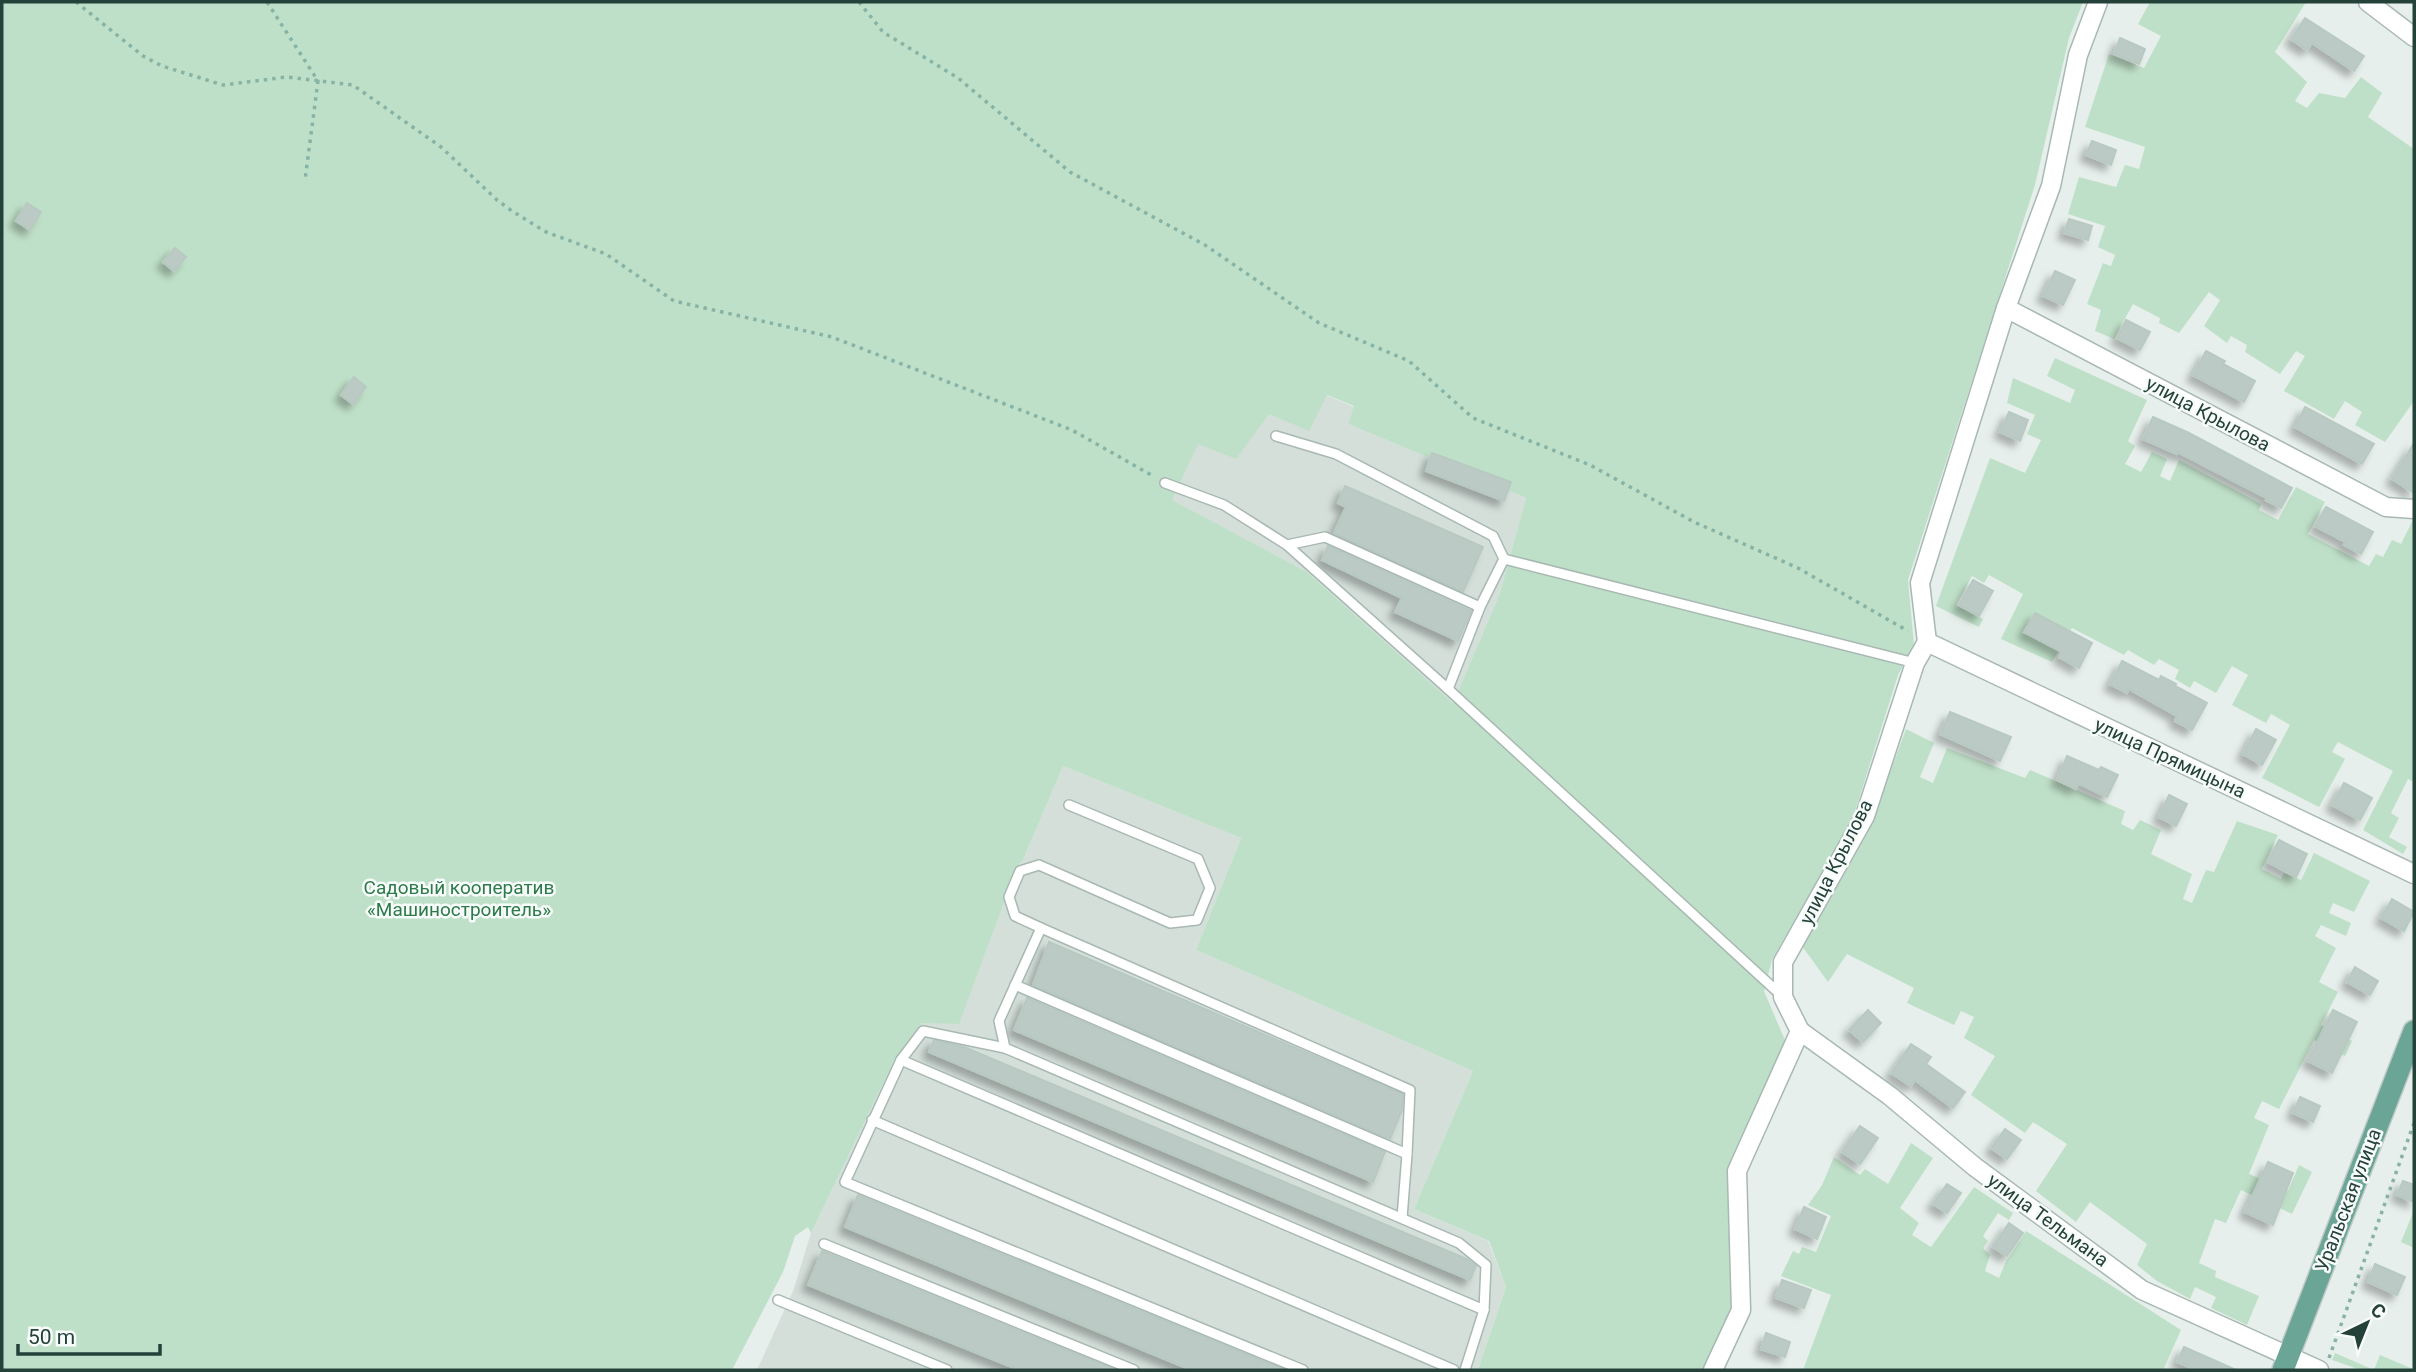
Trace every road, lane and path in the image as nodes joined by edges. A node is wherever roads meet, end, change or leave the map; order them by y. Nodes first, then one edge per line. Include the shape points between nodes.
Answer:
1 (76, 2) edge
2 (267, 2) edge
3 (859, 2) edge
4 (2098, 2) edge
5 (2368, 2) edge
6 (2414, 37) edge
7 (318, 81) junction
8 (305, 180) dead end
9 (2006, 308) junction
10 (1276, 436) dead end
11 (1165, 483) joint
12 (2414, 509) edge
13 (1287, 545) junction
14 (1504, 559) junction
15 (1480, 607) junction
16 (1927, 642) junction
17 (1915, 663) junction
18 (1448, 689) junction
19 (1069, 805) dead end
20 (2414, 874) edge
21 (1041, 928) junction
22 (1015, 985) junction
23 (1783, 997) junction
24 (1800, 1031) junction
25 (2414, 1031) edge
26 (1005, 1048) junction
27 (901, 1060) junction
28 (872, 1119) junction
29 (2414, 1124) edge
30 (1407, 1154) junction
31 (1402, 1218) junction
32 (824, 1244) dead end
33 (778, 1300) dead end
34 (1484, 1310) junction
35 (2286, 1362) edge
36 (947, 1370) edge
37 (1134, 1370) edge
38 (1303, 1370) edge
39 (1454, 1370) edge
40 (1465, 1370) edge
41 (1713, 1370) edge
42 (2319, 1370) edge
43 (2325, 1370) edge

1 - 7 path via 162,66 223,85 286,77
2 - 7 path
3 - 16 path via 883,32 958,78 1070,172 1205,246 1319,323 1409,361 1473,418 1590,465 1695,522 1798,568
4 - 9 street via 2078,55 2051,186
5 - 6 street
7 - 8 path
7 - 11 path via 352,85 441,147 512,211 546,232 606,254 674,301 832,337 1072,430
9 - 12 street, улица Крылова via 2386,507
9 - 16 street via 1920,583
10 - 14 lane via 1336,454 1493,536
11 - 13 lane via 1224,505
13 - 15 lane via 1325,537
13 - 18 lane
14 - 15 lane
14 - 17 lane
15 - 18 lane
16 - 17 street, улица Крылова
16 - 20 street, улица Прямицына
17 - 23 street, улица Крылова via 1865,816 1783,962
18 - 23 lane
19 - 21 lane via 1198,859 1210,888 1197,919 1170,923 1039,865 1020,871 1009,897 1015,916
21 - 22 lane
21 - 30 lane via 1410,1090
22 - 26 lane via 999,1021
22 - 30 lane
23 - 24 street, улица Крылова
24 - 35 street, улица Тельмана via 2142,1290
24 - 41 street via 1737,1171 1741,1310
25 - 35 main road, Уральская улица
26 - 27 lane via 923,1031
26 - 31 lane
27 - 28 lane
27 - 34 lane
28 - 38 lane via 845,1182
28 - 39 lane
29 - 43 path
30 - 31 lane
31 - 34 lane via 1459,1243 1486,1265
32 - 37 lane
33 - 36 lane
34 - 40 lane
35 - 42 street, улица Тельмана

